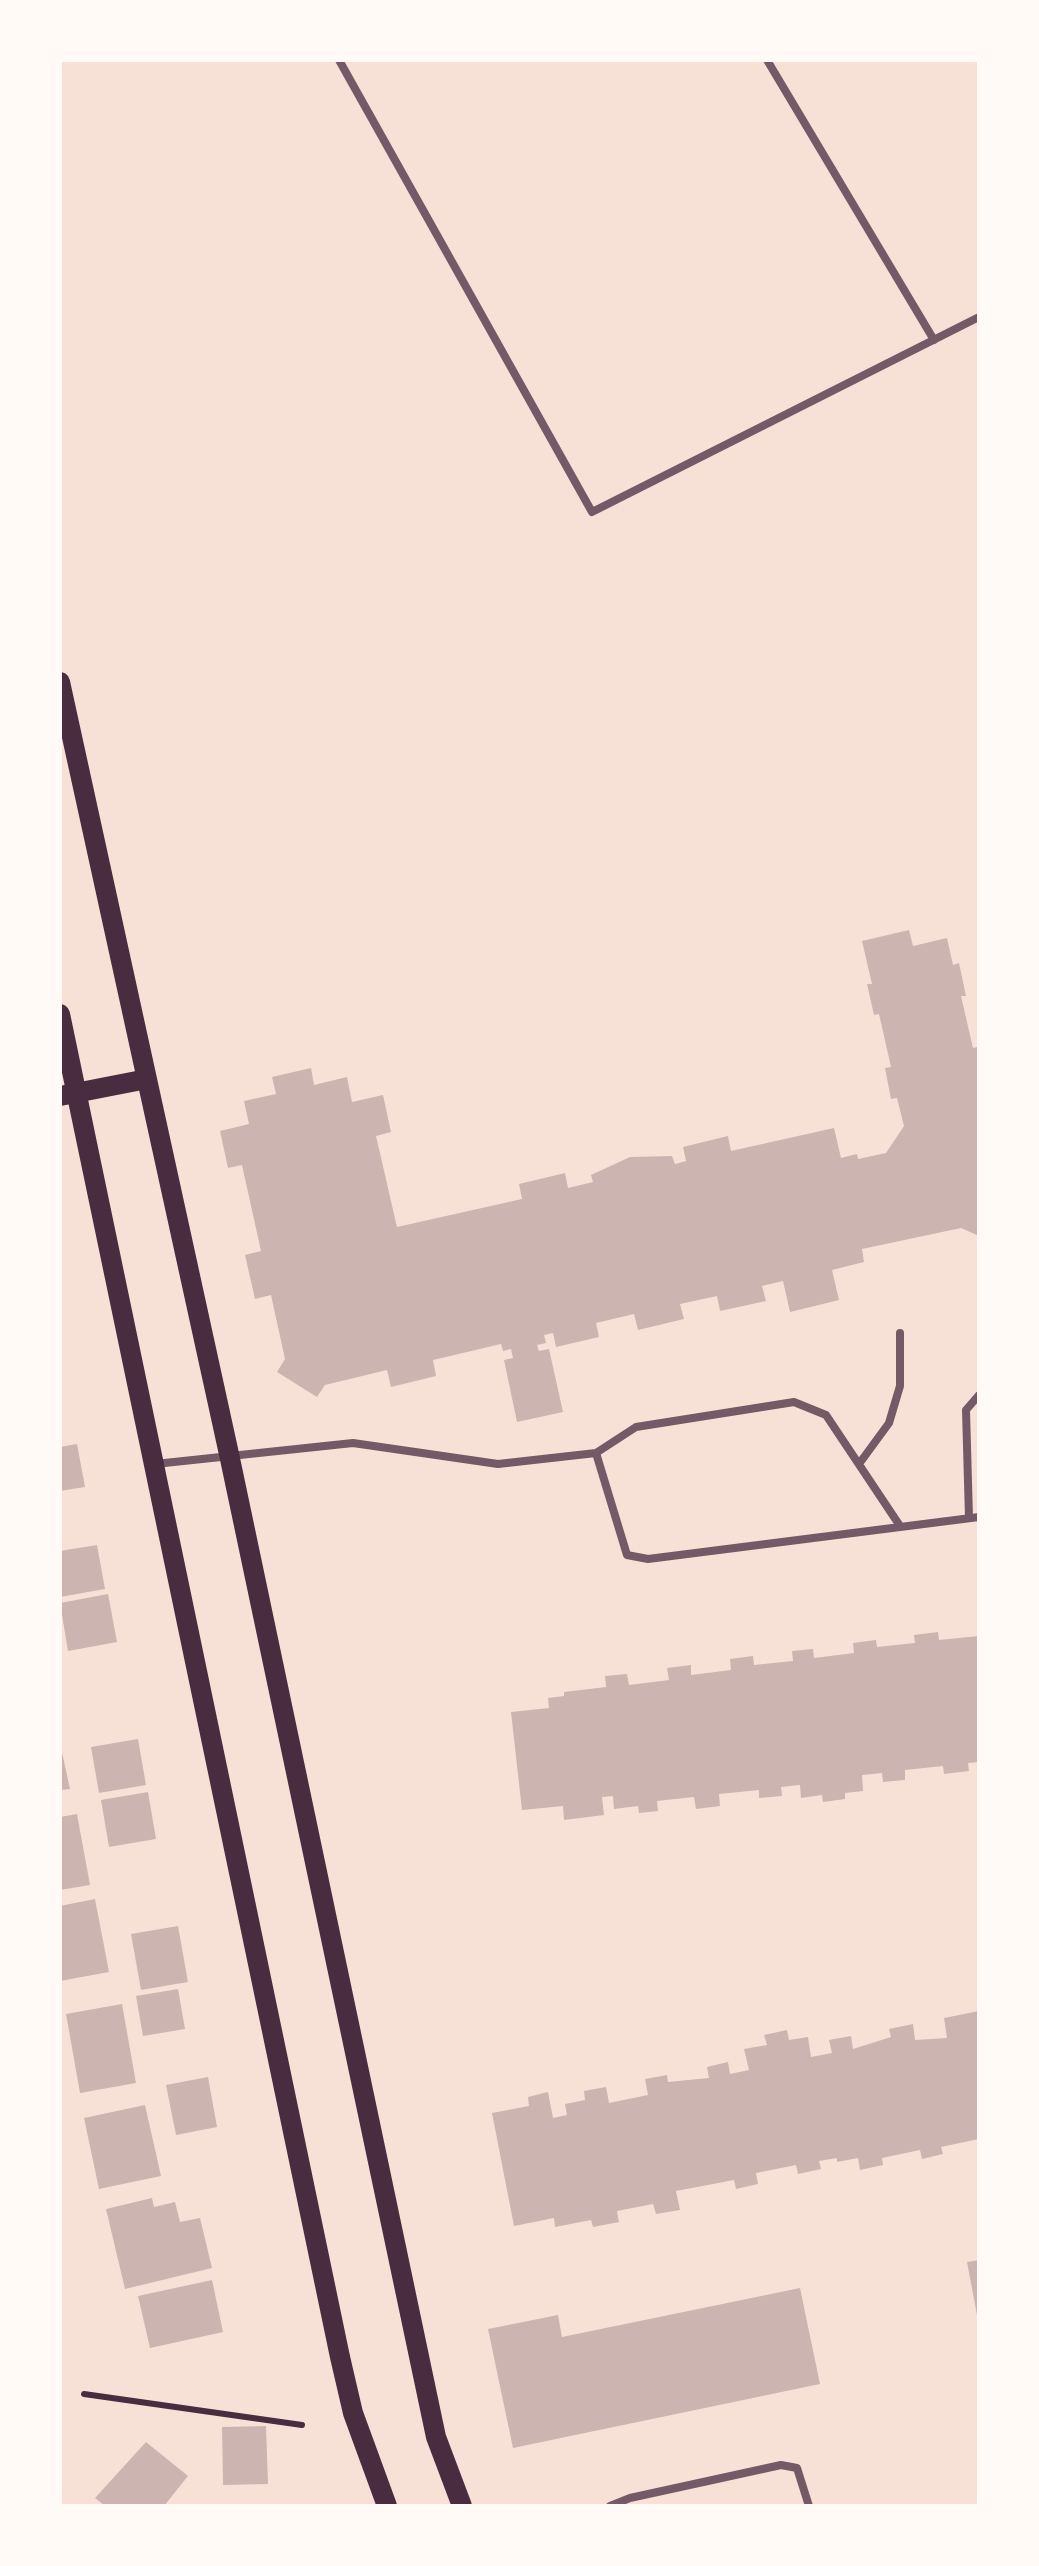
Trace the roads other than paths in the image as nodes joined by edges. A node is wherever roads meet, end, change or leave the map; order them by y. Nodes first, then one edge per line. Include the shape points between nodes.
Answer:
1 (339, 60) edge
2 (767, 60) edge
3 (979, 317) edge
4 (934, 340) junction
5 (60, 682) edge
6 (60, 1014) edge
7 (146, 1079) junction
8 (68, 1095) edge
9 (900, 1333) dead end
10 (979, 1395) edge
11 (596, 1453) junction
12 (229, 1454) junction
13 (154, 1464) junction
14 (858, 1464) junction
15 (974, 1517) edge
16 (900, 1526) junction
17 (386, 2506) edge
18 (462, 2506) edge
19 (610, 2506) edge
20 (809, 2506) edge

1 - 4 lane via 592,512
2 - 4 lane
3 - 4 lane
5 - 7 main road
6 - 8 main road
7 - 8 main road
7 - 12 main road
8 - 13 main road
9 - 14 lane via 900,1386 889,1423
10 - 15 lane via 966,1410
11 - 12 lane via 498,1464 353,1442
11 - 14 lane via 636,1427 794,1402 826,1415
11 - 16 lane via 627,1554 648,1560
12 - 13 lane
12 - 18 main road via 436,2437
13 - 17 main road via 340,2356
14 - 16 lane
15 - 16 lane
19 - 20 lane via 781,2465 797,2468

